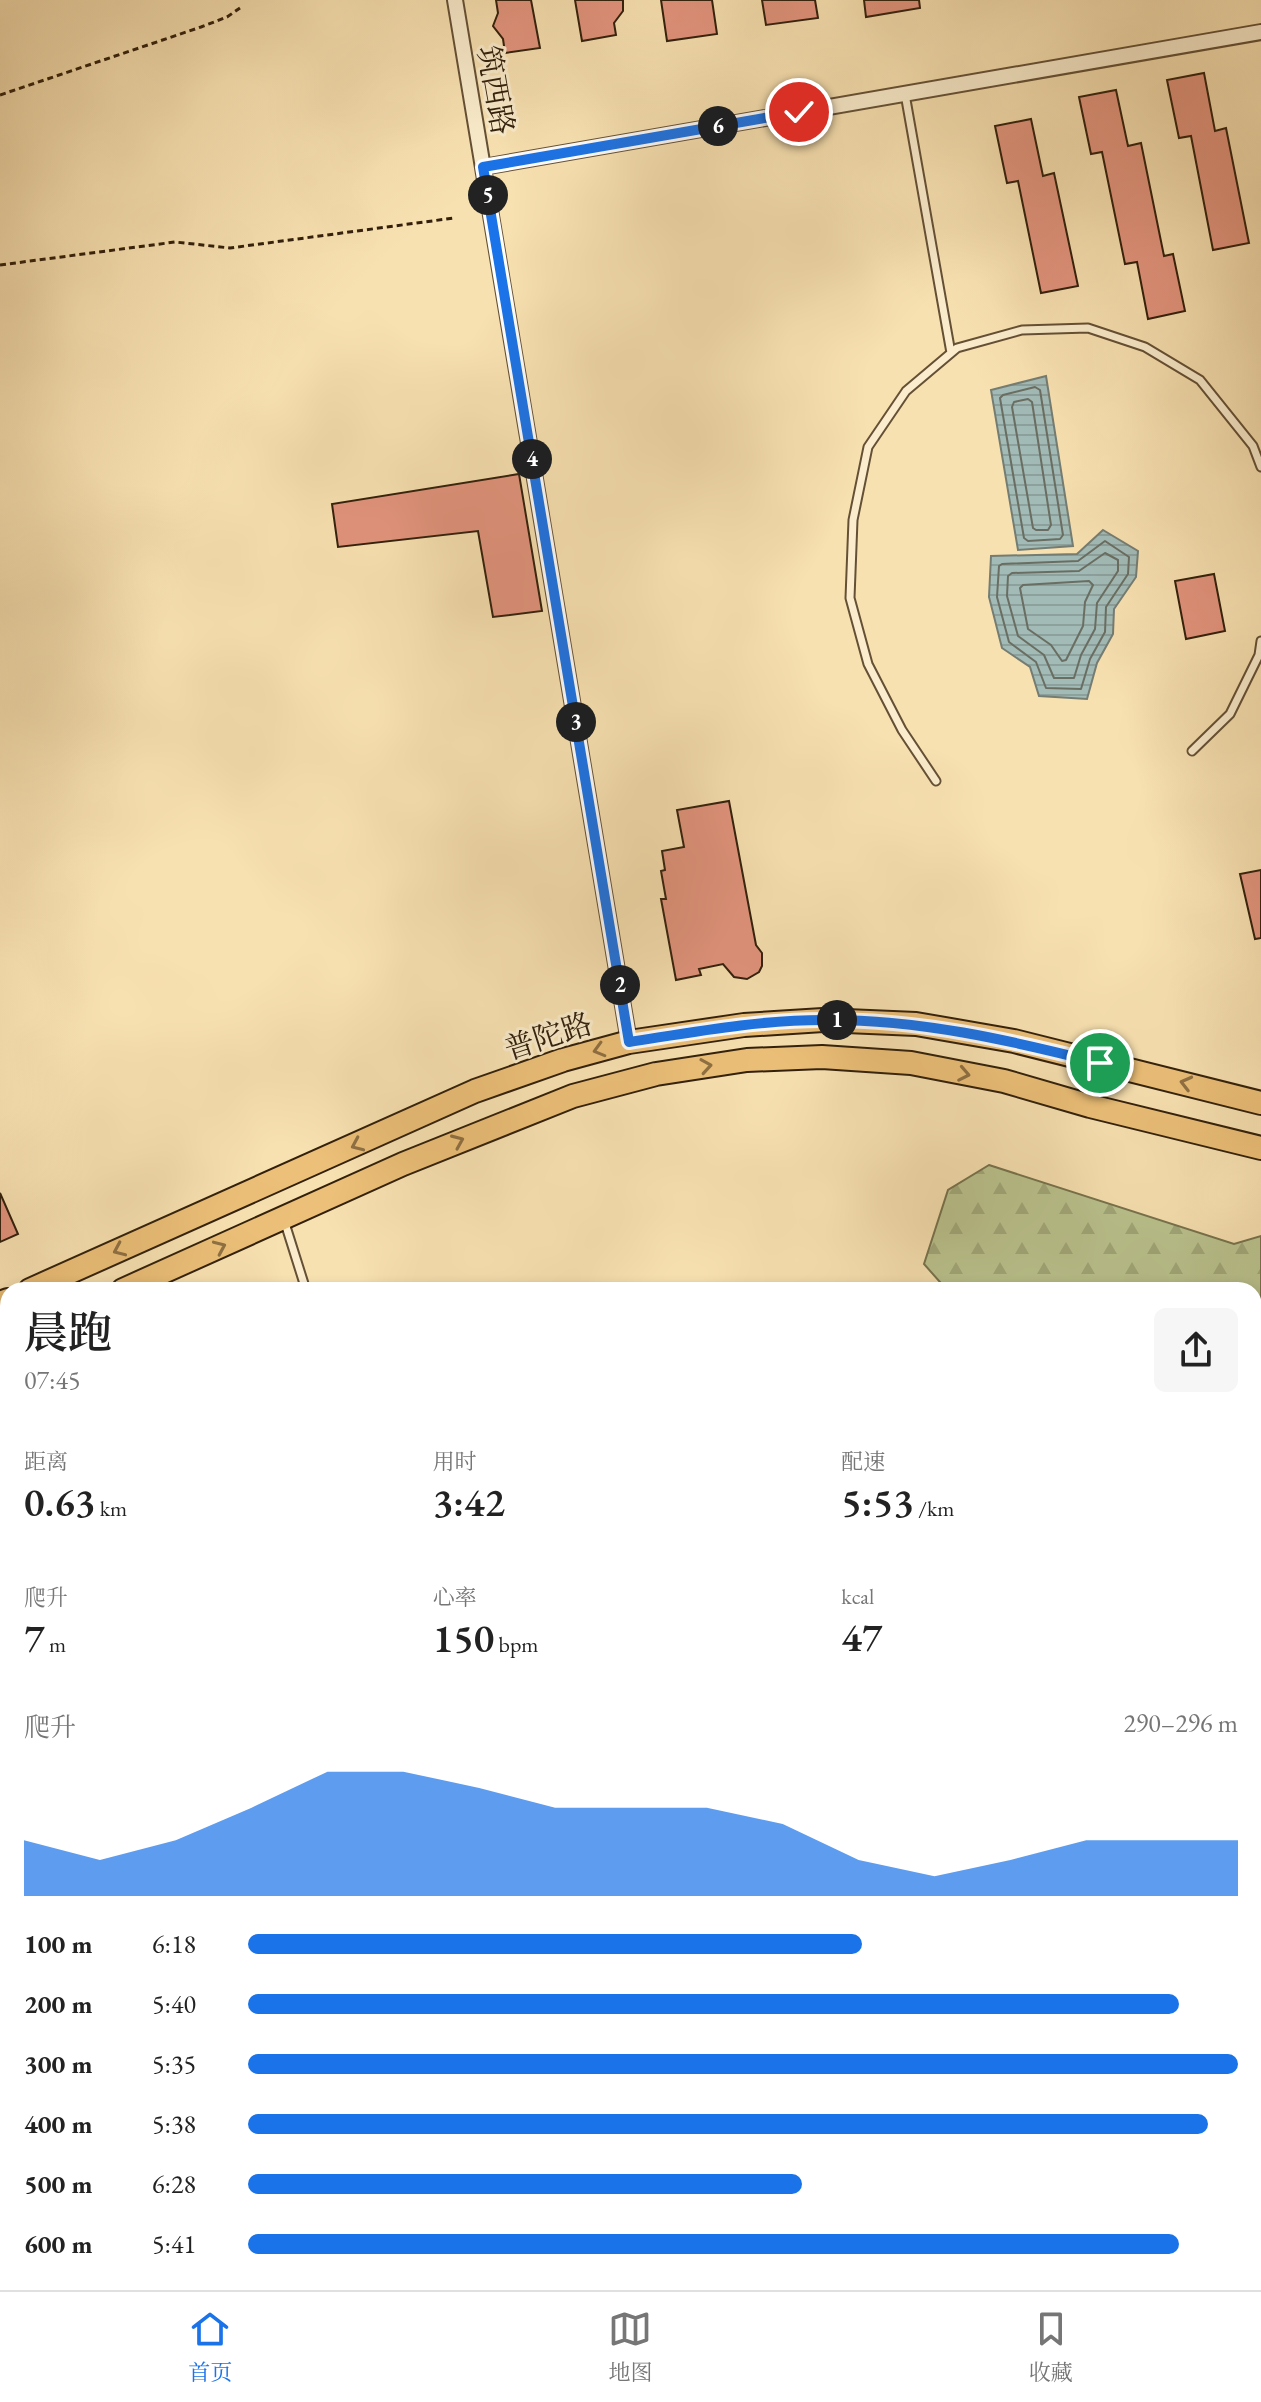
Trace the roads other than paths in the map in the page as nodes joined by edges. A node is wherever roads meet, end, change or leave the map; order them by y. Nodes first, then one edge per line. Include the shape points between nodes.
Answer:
1 (455, 0) edge
2 (1261, 32) edge
3 (905, 94) junction
4 (483, 167) junction
5 (951, 353) junction
6 (1261, 467) edge
7 (1261, 641) edge
8 (1192, 751) dead end
9 (936, 781) dead end
10 (629, 1042) junction
11 (1261, 1103) edge
12 (1261, 1148) edge
13 (283, 1218) junction
14 (48, 1282) edge
15 (141, 1282) edge
16 (303, 1282) edge

1 - 4 street, 筑西路
2 - 3 street
3 - 4 street
3 - 5 lane
4 - 10 street, 筑西路
5 - 6 lane via 1022,330 1049,329 1088,328 1145,347 1200,380 1253,446
5 - 9 lane via 906,391 868,447 853,520 850,598 868,664
7 - 8 lane via 1230,714
11 -> 10 main road, 普陀路 via 1014,1041 916,1024 823,1020
10 -> 14 main road, 普陀路 via 475,1091
13 -> 12 main road via 573,1096 656,1074 747,1060 822,1057 911,1063 1004,1081
15 -> 13 main road
13 - 16 lane

